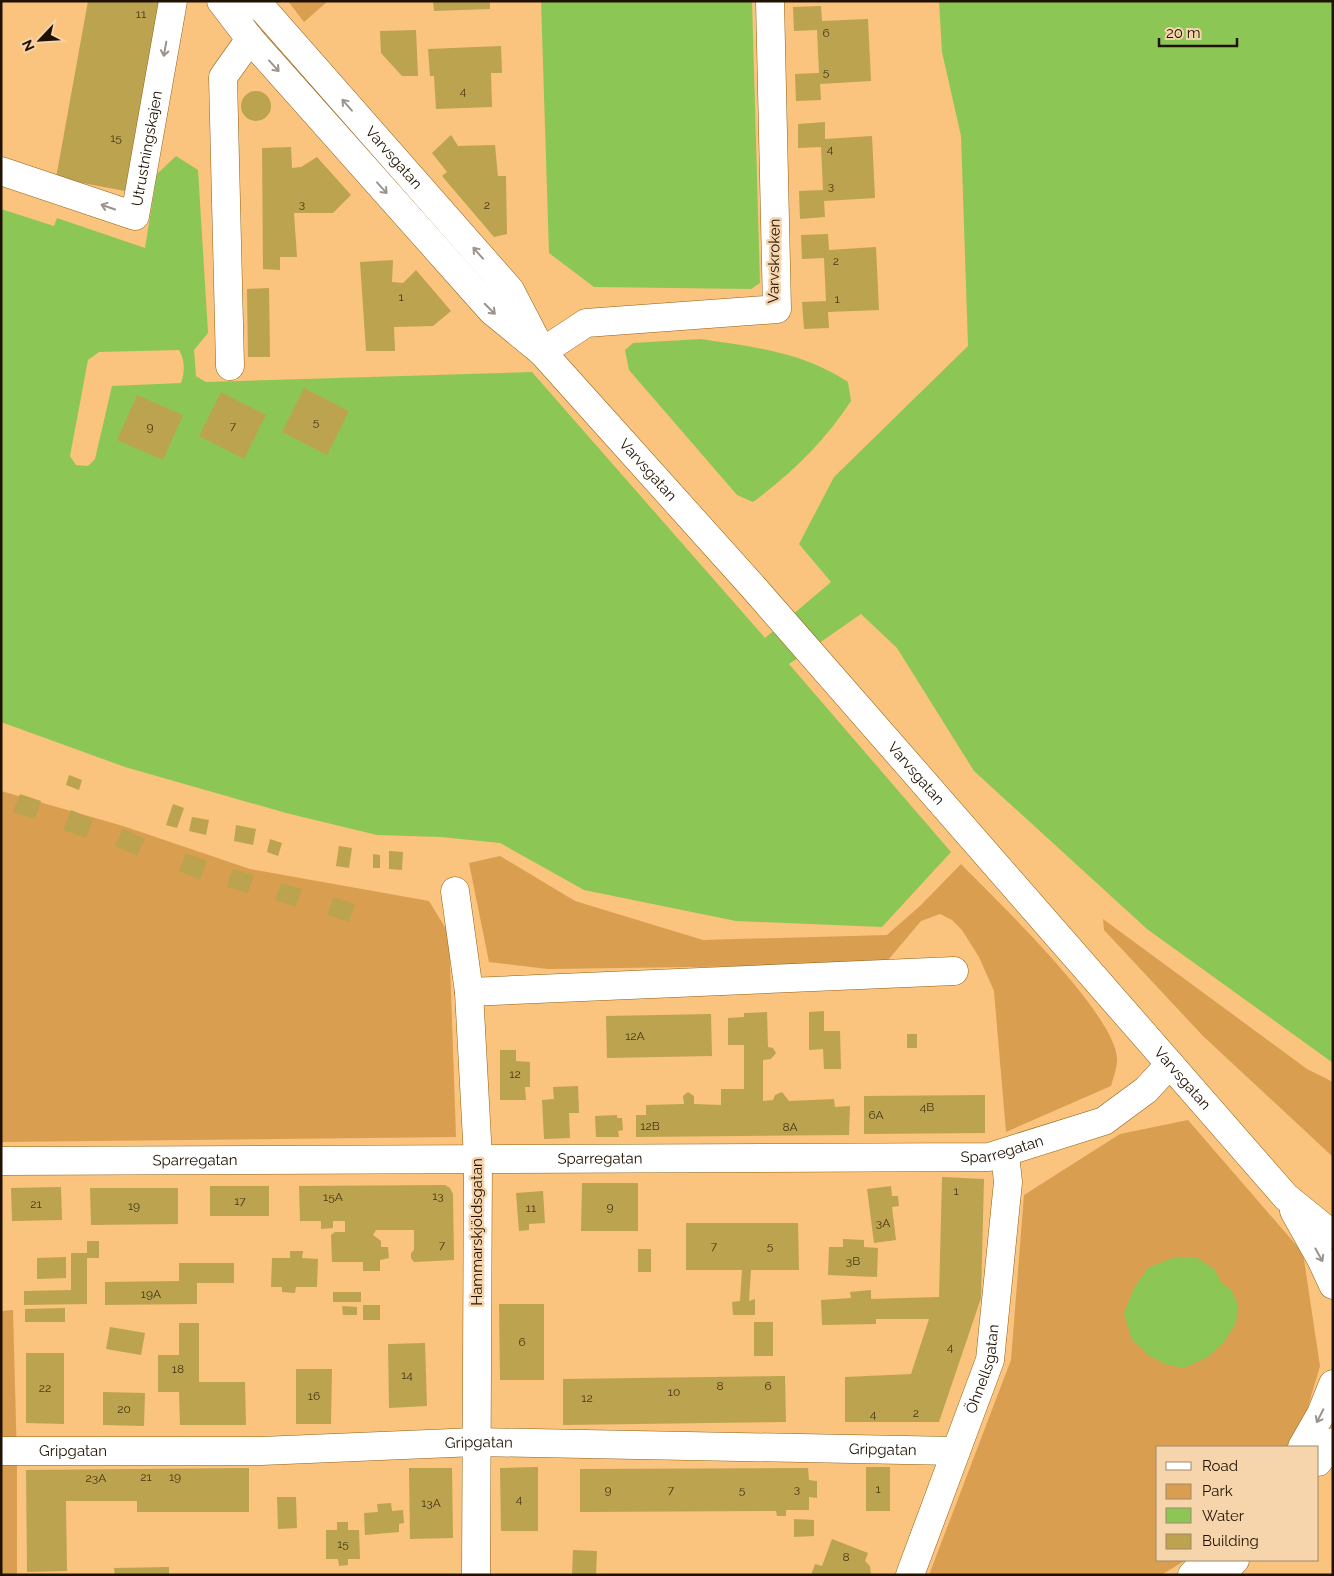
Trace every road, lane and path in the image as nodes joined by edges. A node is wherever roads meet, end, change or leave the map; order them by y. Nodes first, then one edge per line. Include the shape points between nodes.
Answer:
1 (173, 1) edge
2 (221, 1) edge
3 (248, 1) edge
4 (770, 1) edge
5 (250, 40) junction
6 (1, 170) edge
7 (542, 352) junction
8 (230, 366) dead end
9 (455, 891) dead end
10 (954, 971) dead end
11 (469, 992) junction
12 (1170, 1064) junction
13 (1005, 1154) junction
14 (478, 1158) junction
15 (1, 1161) edge
16 (1286, 1197) junction
17 (1333, 1235) edge
18 (1333, 1285) edge
19 (1333, 1384) edge
20 (476, 1442) junction
21 (1333, 1442) edge
22 (1303, 1446) edge
23 (1, 1451) edge
24 (956, 1451) junction
25 (1319, 1461) edge
26 (1206, 1561) edge
27 (1234, 1561) edge
28 (476, 1575) edge
29 (910, 1575) edge
30 (1192, 1575) edge
31 (1220, 1575) edge

1 -> 6 street, Utrustningskajen via 135,216
2 - 5 street, Varvsgatan
7 -> 3 street, Varvsgatan via 510,290 263,9
4 - 7 street, Varvskroken via 777,309 586,323
5 -> 7 street, Varvsgatan via 492,311
5 - 8 street via 224,78
7 - 12 street, Varvsgatan via 754,588
9 - 11 street, Hammarskjöldsgatan
10 - 11 street
11 - 14 street, Hammarskjöldsgatan
12 - 13 street, Sparregatan via 1146,1090 1104,1121
12 - 16 street, Varvsgatan
13 - 14 street, Sparregatan via 908,1159
13 - 24 street, Öhnellsgatan via 1008,1182 990,1360
14 - 15 street, Sparregatan
14 - 20 street, Hammarskjöldsgatan
16 - 17 street, Varvsgatan
16 -> 18 street, Varvsgatan
19 -> 22 street
20 - 23 street, Gripgatan via 261,1451
20 - 24 street, Gripgatan
20 - 28 street, Hammarskjöldsgatan
21 - 25 street
24 - 29 street, Öhnellsgatan
26 - 30 street
27 - 31 street

